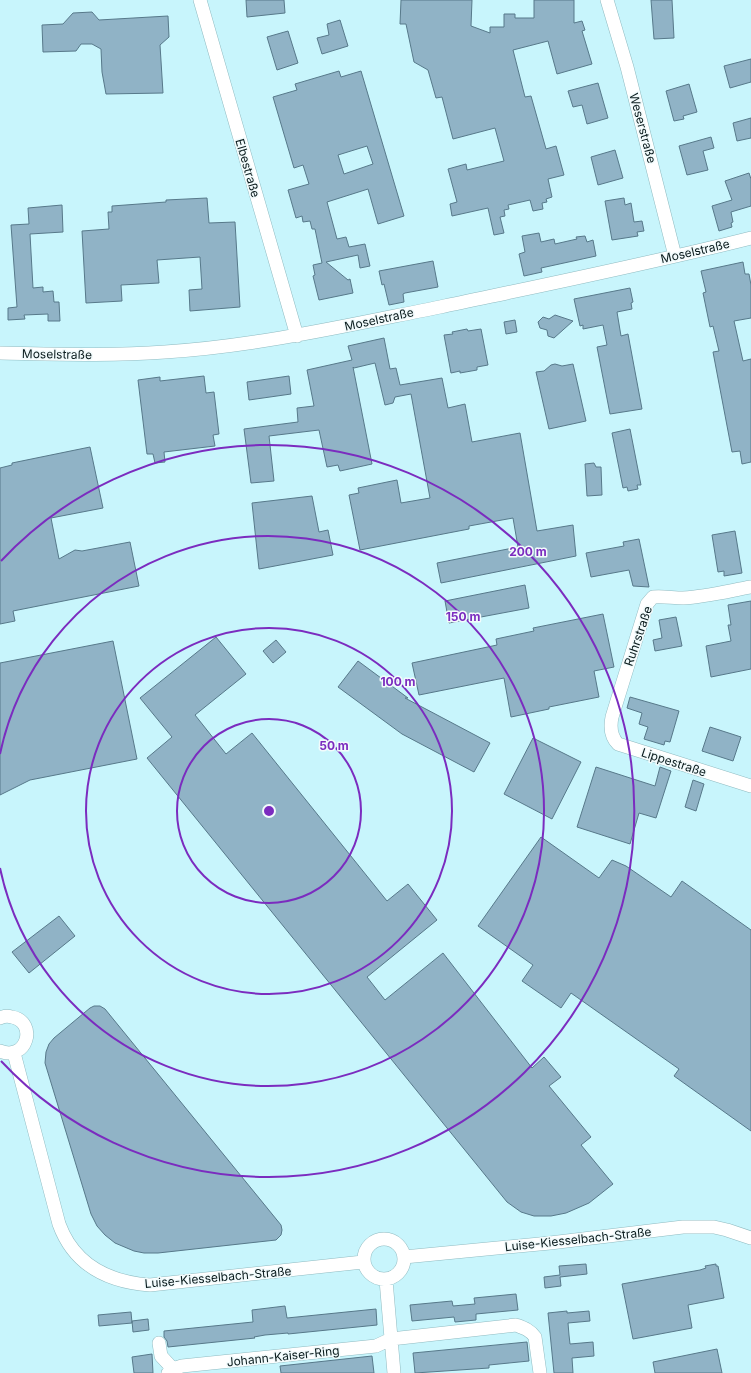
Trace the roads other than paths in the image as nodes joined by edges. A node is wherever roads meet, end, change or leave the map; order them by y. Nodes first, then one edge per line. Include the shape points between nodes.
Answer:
1 (200, 0) edge
2 (607, 0) edge
3 (751, 238) edge
4 (675, 256) junction
5 (297, 336) junction
6 (0, 353) edge
7 (751, 587) edge
8 (610, 725) joint
9 (751, 786) edge
10 (0, 1018) edge
11 (0, 1051) edge
12 (14, 1052) junction
13 (751, 1238) edge
14 (404, 1256) junction
15 (363, 1262) junction
16 (386, 1280) junction
17 (391, 1339) junction
18 (159, 1343) dead end
19 (170, 1371) edge
20 (394, 1373) edge
21 (540, 1373) edge

1 - 5 street, Elbestraße
2 - 4 street, Weserstraße via 627,67
3 - 4 street, Moselstraße
4 - 5 street, Moselstraße
5 - 6 street, Moselstraße via 154,353
7 - 8 street, Ruhrstraße via 683,598 652,598 647,604
8 - 9 street, Lippestraße via 614,740 618,744
10 - 12 street via 16,1017 26,1028 23,1046
11 - 12 street
12 - 15 street, Luise-Kiesselbach-Straße via 59,1224 81,1260 93,1269 125,1282 150,1285
13 - 14 street, Luise-Kiesselbach-Straße via 714,1227 683,1227 550,1243
14 - 15 street via 399,1246 388,1239 382,1239 370,1244
14 - 16 street via 404,1264 398,1275
15 - 16 street via 371,1276
16 - 17 street
17 - 19 street, Johann-Kaiser-Ring via 376,1346 182,1366
17 - 20 street
17 - 21 street, Johann-Kaiser-Ring via 516,1325 529,1330 535,1337
18 - 19 street, Johann-Kaiser-Ring via 161,1356

